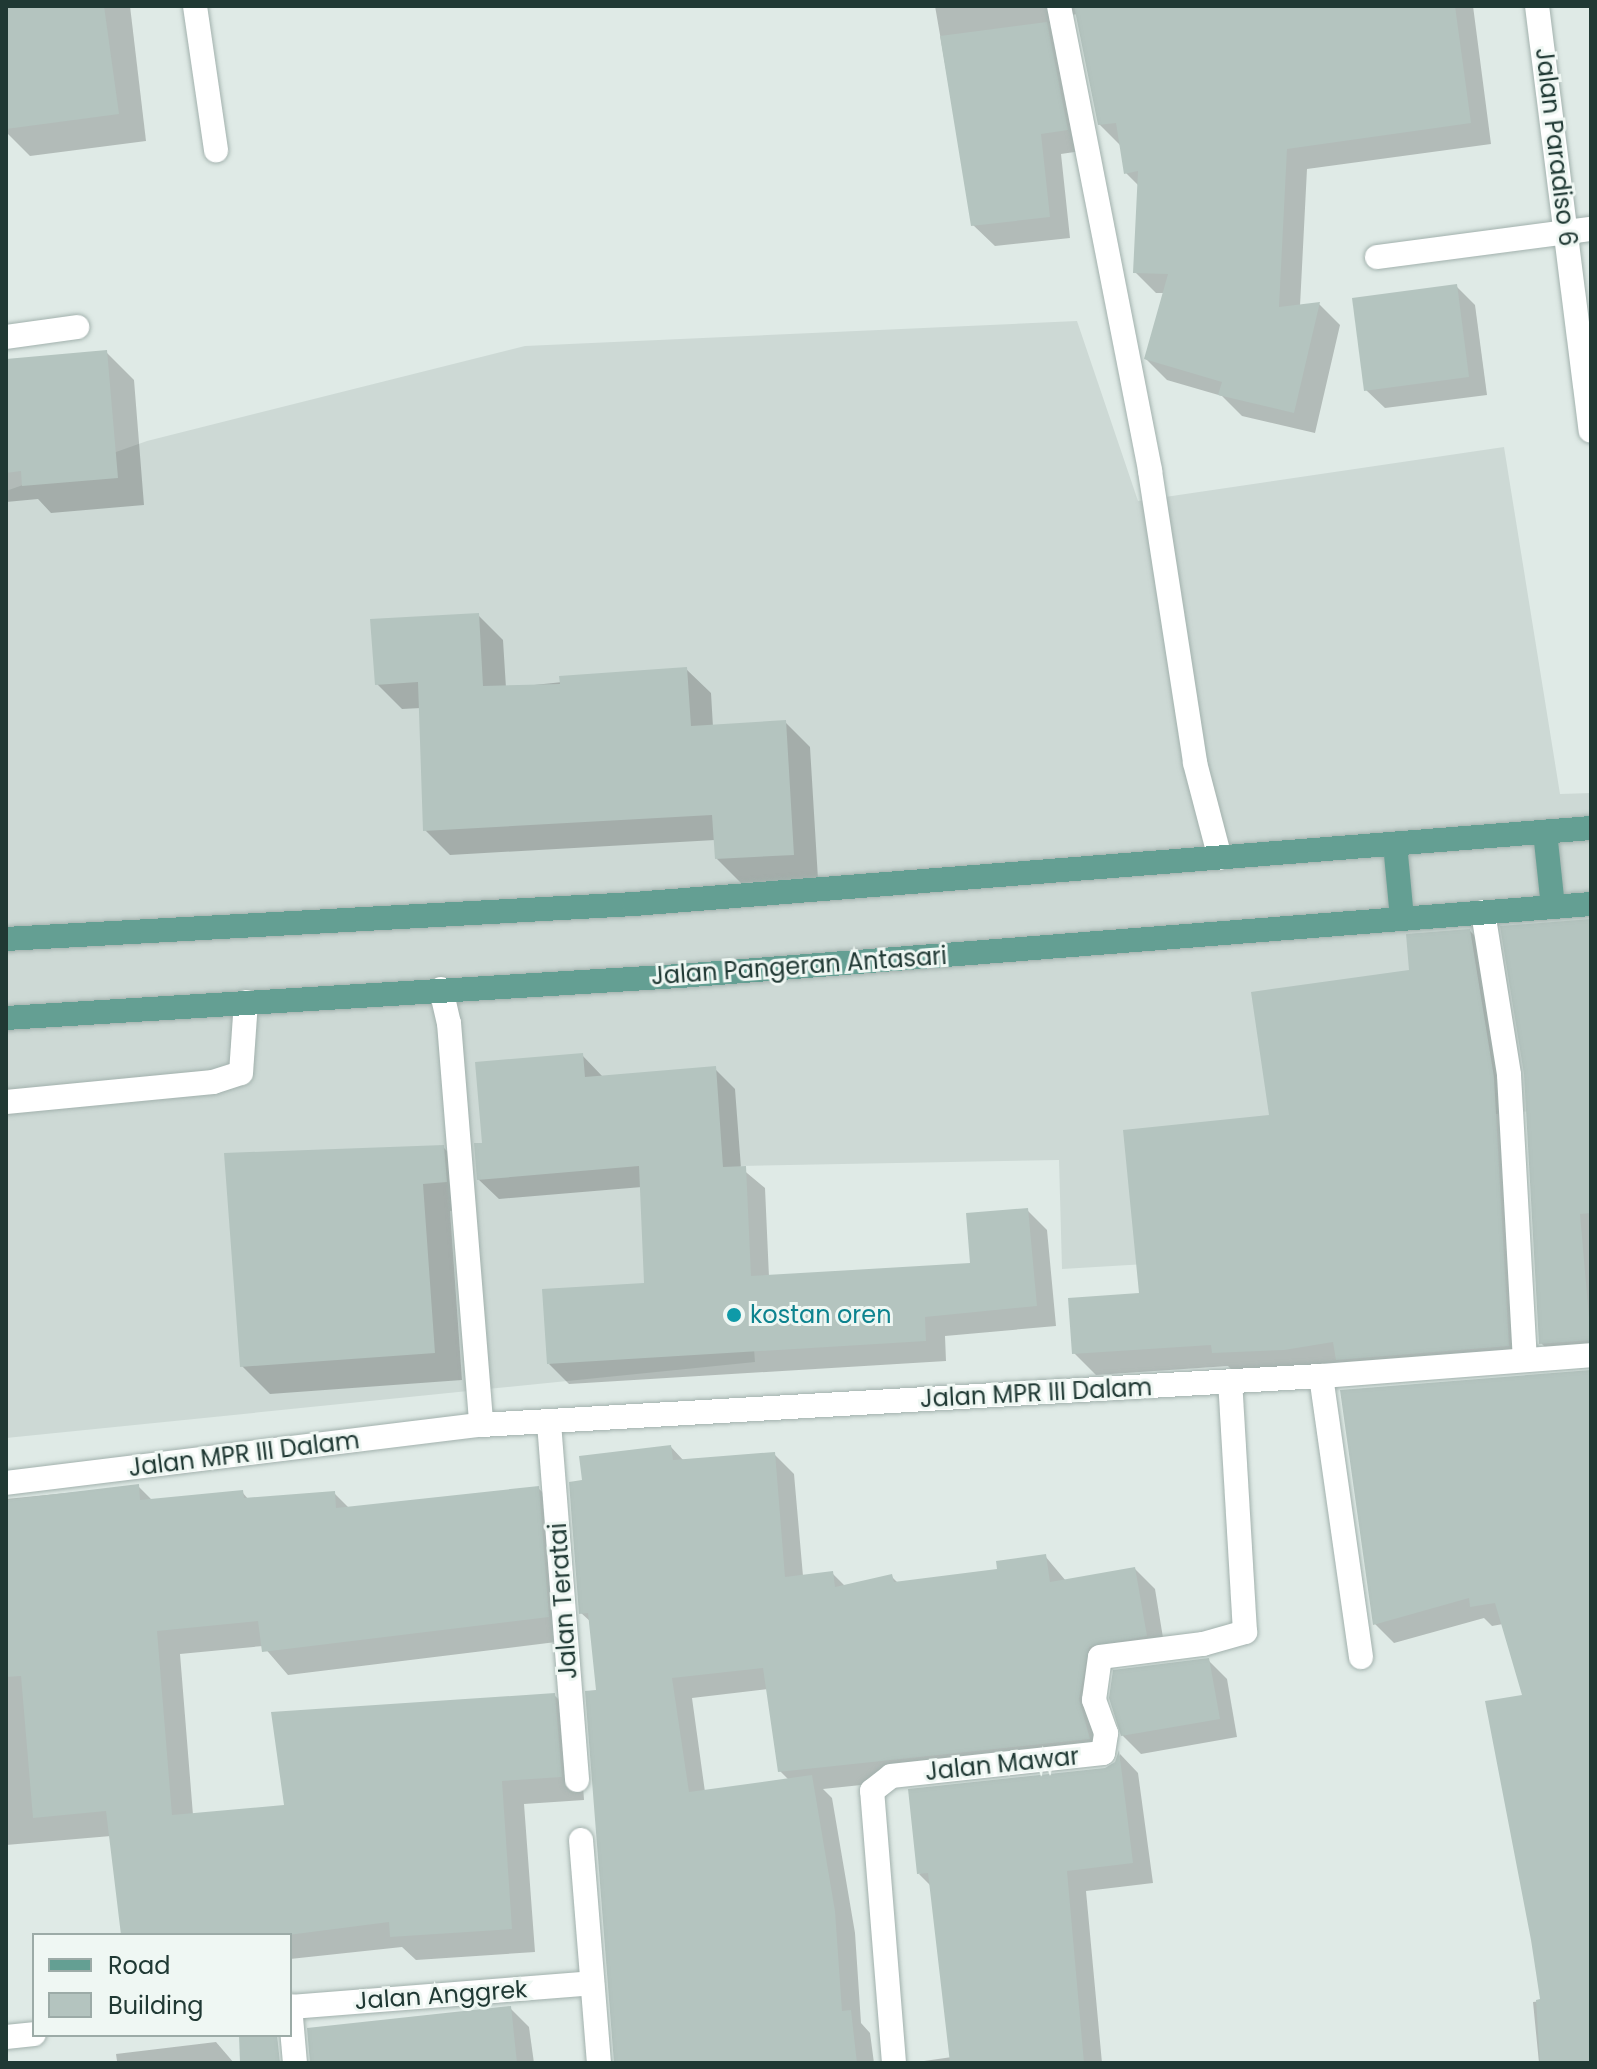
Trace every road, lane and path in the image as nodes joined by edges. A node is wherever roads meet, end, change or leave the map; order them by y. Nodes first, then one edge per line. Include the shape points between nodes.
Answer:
1 (195, 6) edge
2 (1059, 6) edge
3 (1537, 6) edge
4 (216, 150) dead end
5 (1579, 231) edge
6 (1377, 257) dead end
7 (77, 327) dead end
8 (6, 337) edge
9 (1591, 431) edge
10 (1591, 828) edge
11 (1545, 832) junction
12 (1395, 844) junction
13 (1220, 858) junction
14 (1591, 904) edge
15 (1553, 907) junction
16 (1483, 912) junction
17 (1402, 918) junction
18 (6, 939) edge
19 (441, 989) junction
20 (246, 1002) junction
21 (6, 1018) edge
22 (6, 1102) edge
23 (1591, 1355) edge
24 (1525, 1359) junction
25 (1321, 1376) junction
26 (1230, 1382) junction
27 (549, 1423) junction
28 (481, 1425) junction
29 (6, 1483) edge
30 (1361, 1657) dead end
31 (577, 1780) dead end
32 (581, 1840) dead end
33 (592, 1983) junction
34 (292, 2006) edge
35 (292, 2029) edge
36 (32, 2034) edge
37 (6, 2037) edge
38 (295, 2063) edge
39 (599, 2063) edge
40 (894, 2063) edge

1 - 4 street
2 - 13 street via 1150,471 1195,763
3 - 5 street, Jalan Paradiso 6
5 - 6 street
5 - 9 street, Jalan Paradiso 6
7 - 8 street
10 - 11 main road
11 - 12 main road
11 - 15 main road
12 - 13 main road
12 - 17 main road
13 - 18 main road via 634,904
14 - 15 main road, Jalan Pangeran Antasari
15 - 16 main road, Jalan Pangeran Antasari
16 - 17 main road, Jalan Pangeran Antasari
16 - 24 street via 1509,1075
17 - 19 main road, Jalan Pangeran Antasari via 680,976
19 - 20 main road, Jalan Pangeran Antasari
19 - 28 street via 449,1023
20 - 21 main road, Jalan Pangeran Antasari
20 - 22 street via 241,1073 213,1082
23 - 24 street, Jalan MPR III Dalam
24 - 25 street, Jalan MPR III Dalam
25 - 26 street, Jalan MPR III Dalam
25 - 30 street
26 - 27 street, Jalan MPR III Dalam
26 - 40 street, Jalan Mawar via 1245,1632 1219,1641 1100,1657 1094,1700 1106,1733 1103,1753 891,1776 872,1791
27 - 28 street, Jalan MPR III Dalam
27 - 31 street, Jalan Teratai
28 - 29 street, Jalan MPR III Dalam
32 - 33 street
33 - 34 street, Jalan Anggrek
33 - 39 street
35 - 38 street
36 - 37 street

